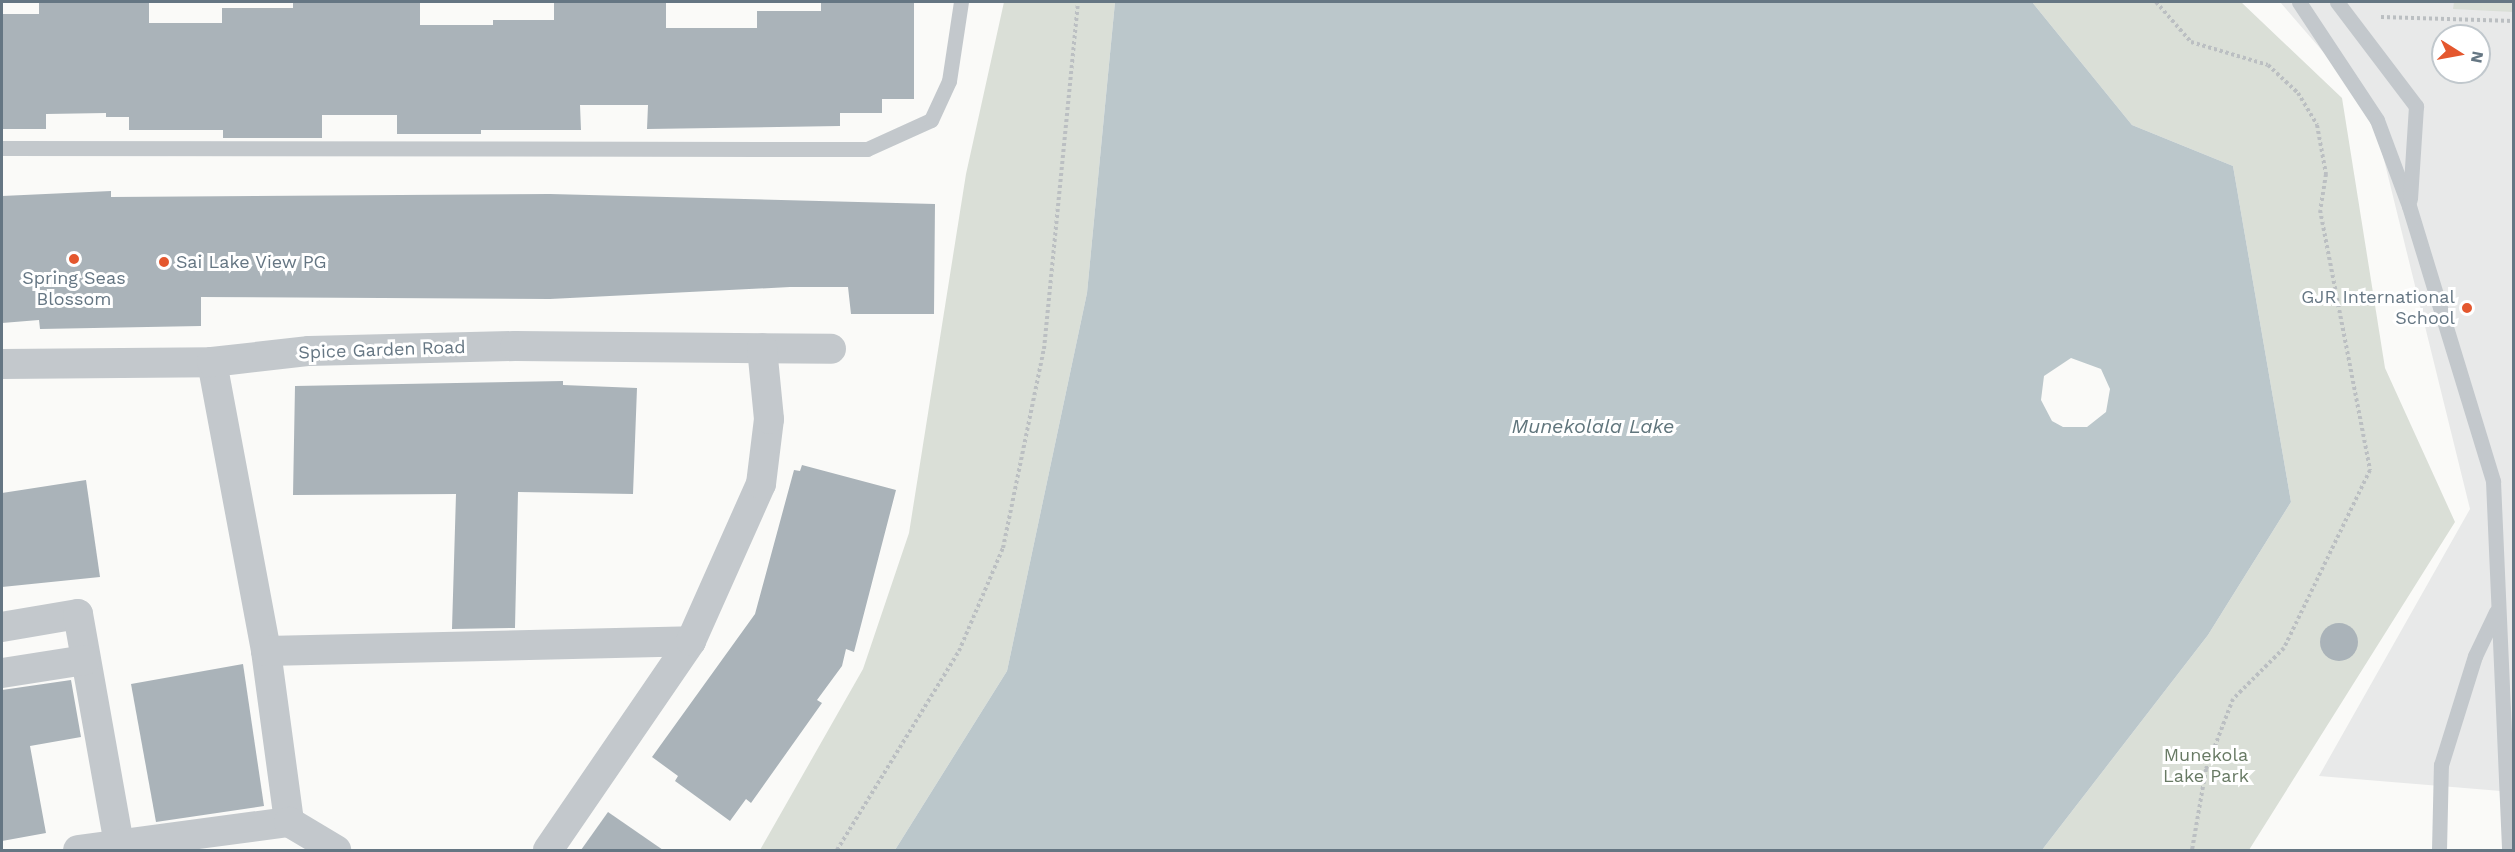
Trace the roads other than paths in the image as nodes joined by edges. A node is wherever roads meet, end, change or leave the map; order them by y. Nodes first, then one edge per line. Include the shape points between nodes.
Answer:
1 (961, 2) edge
2 (2299, 2) edge
3 (2337, 2) edge
4 (2, 148) edge
5 (2409, 206) junction
6 (762, 348) junction
7 (831, 349) dead end
8 (212, 362) junction
9 (2, 364) edge
10 (2497, 610) junction
11 (2, 627) edge
12 (691, 641) junction
13 (266, 651) junction
14 (85, 660) junction
15 (2, 673) edge
16 (289, 822) junction
17 (119, 847) edge
18 (78, 850) edge
19 (336, 850) edge
20 (548, 850) edge
21 (2439, 850) edge
22 (2509, 850) edge

1 - 4 lane via 949,81 931,120 867,149
2 - 5 lane via 2377,120
3 - 5 lane via 2416,106
5 - 10 lane via 2493,481
6 - 7 street, Spice Garden Road
6 - 8 street, Spice Garden Road via 390,348 309,351
6 - 12 street via 769,419 761,484
8 - 9 street, Spice Garden Road
8 - 13 street
10 - 21 lane via 2475,656 2441,765
10 - 22 lane
11 - 14 street via 78,614
12 - 13 street
12 - 20 street
13 - 16 street
14 - 15 street
14 - 17 street
16 - 17 street
16 - 19 street
17 - 18 street

